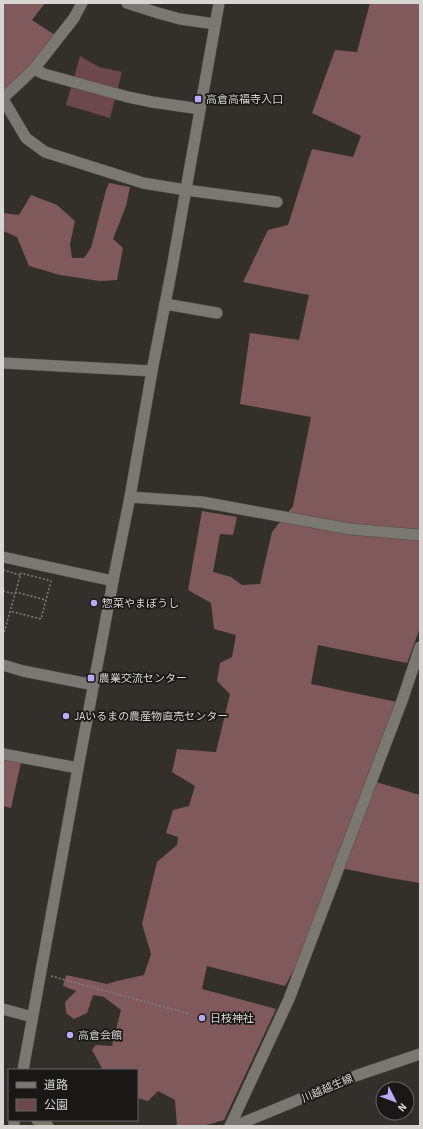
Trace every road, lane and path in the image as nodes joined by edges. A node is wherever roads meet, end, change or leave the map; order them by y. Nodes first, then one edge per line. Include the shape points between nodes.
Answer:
1 (82, 3) edge
2 (127, 3) edge
3 (219, 3) edge
4 (215, 24) junction
5 (34, 70) junction
6 (3, 99) edge
7 (200, 108) junction
8 (186, 190) junction
9 (277, 202) dead end
10 (165, 304) junction
11 (217, 313) dead end
12 (3, 363) edge
13 (152, 371) junction
14 (130, 497) junction
15 (420, 535) edge
16 (3, 557) edge
17 (3, 570) edge
18 (20, 575) junction
19 (113, 581) junction
20 (3, 591) edge
21 (15, 593) junction
22 (46, 600) junction
23 (10, 611) junction
24 (4, 630) edge
25 (3, 636) edge
26 (420, 647) edge
27 (3, 665) edge
28 (94, 685) junction
29 (3, 754) edge
30 (78, 768) junction
31 (40, 973) junction
32 (3, 1009) edge
33 (190, 1014) dead end
34 (32, 1017) junction
35 (420, 1054) edge
36 (23, 1069) edge
37 (39, 1121) edge
38 (48, 1126) edge
39 (230, 1126) edge
40 (235, 1126) edge

1 - 5 street via 74,18
2 - 4 street via 180,19
3 - 4 street
4 - 7 street
5 - 6 street
5 - 7 street via 128,97
6 - 8 street via 26,138 45,152 143,182
7 - 8 street
8 - 9 street
8 - 10 street
10 - 11 street
10 - 13 street
12 - 13 street
13 - 14 street
14 - 15 street via 202,502 350,529
14 - 19 street
16 - 19 street
17 - 18 path
18 - 21 path
18 - 22 path via 21,572 51,581
19 - 28 street
20 - 21 path
21 - 22 path
21 - 23 path
22 - 23 path via 41,619
23 - 24 path
24 - 25 path
26 - 39 street via 289,999
27 - 28 street
28 - 30 street
29 - 30 street
30 - 31 street
31 - 33 path
31 - 34 street
32 - 34 street
34 - 36 street
35 - 40 street, 川越越生線
37 - 38 street

